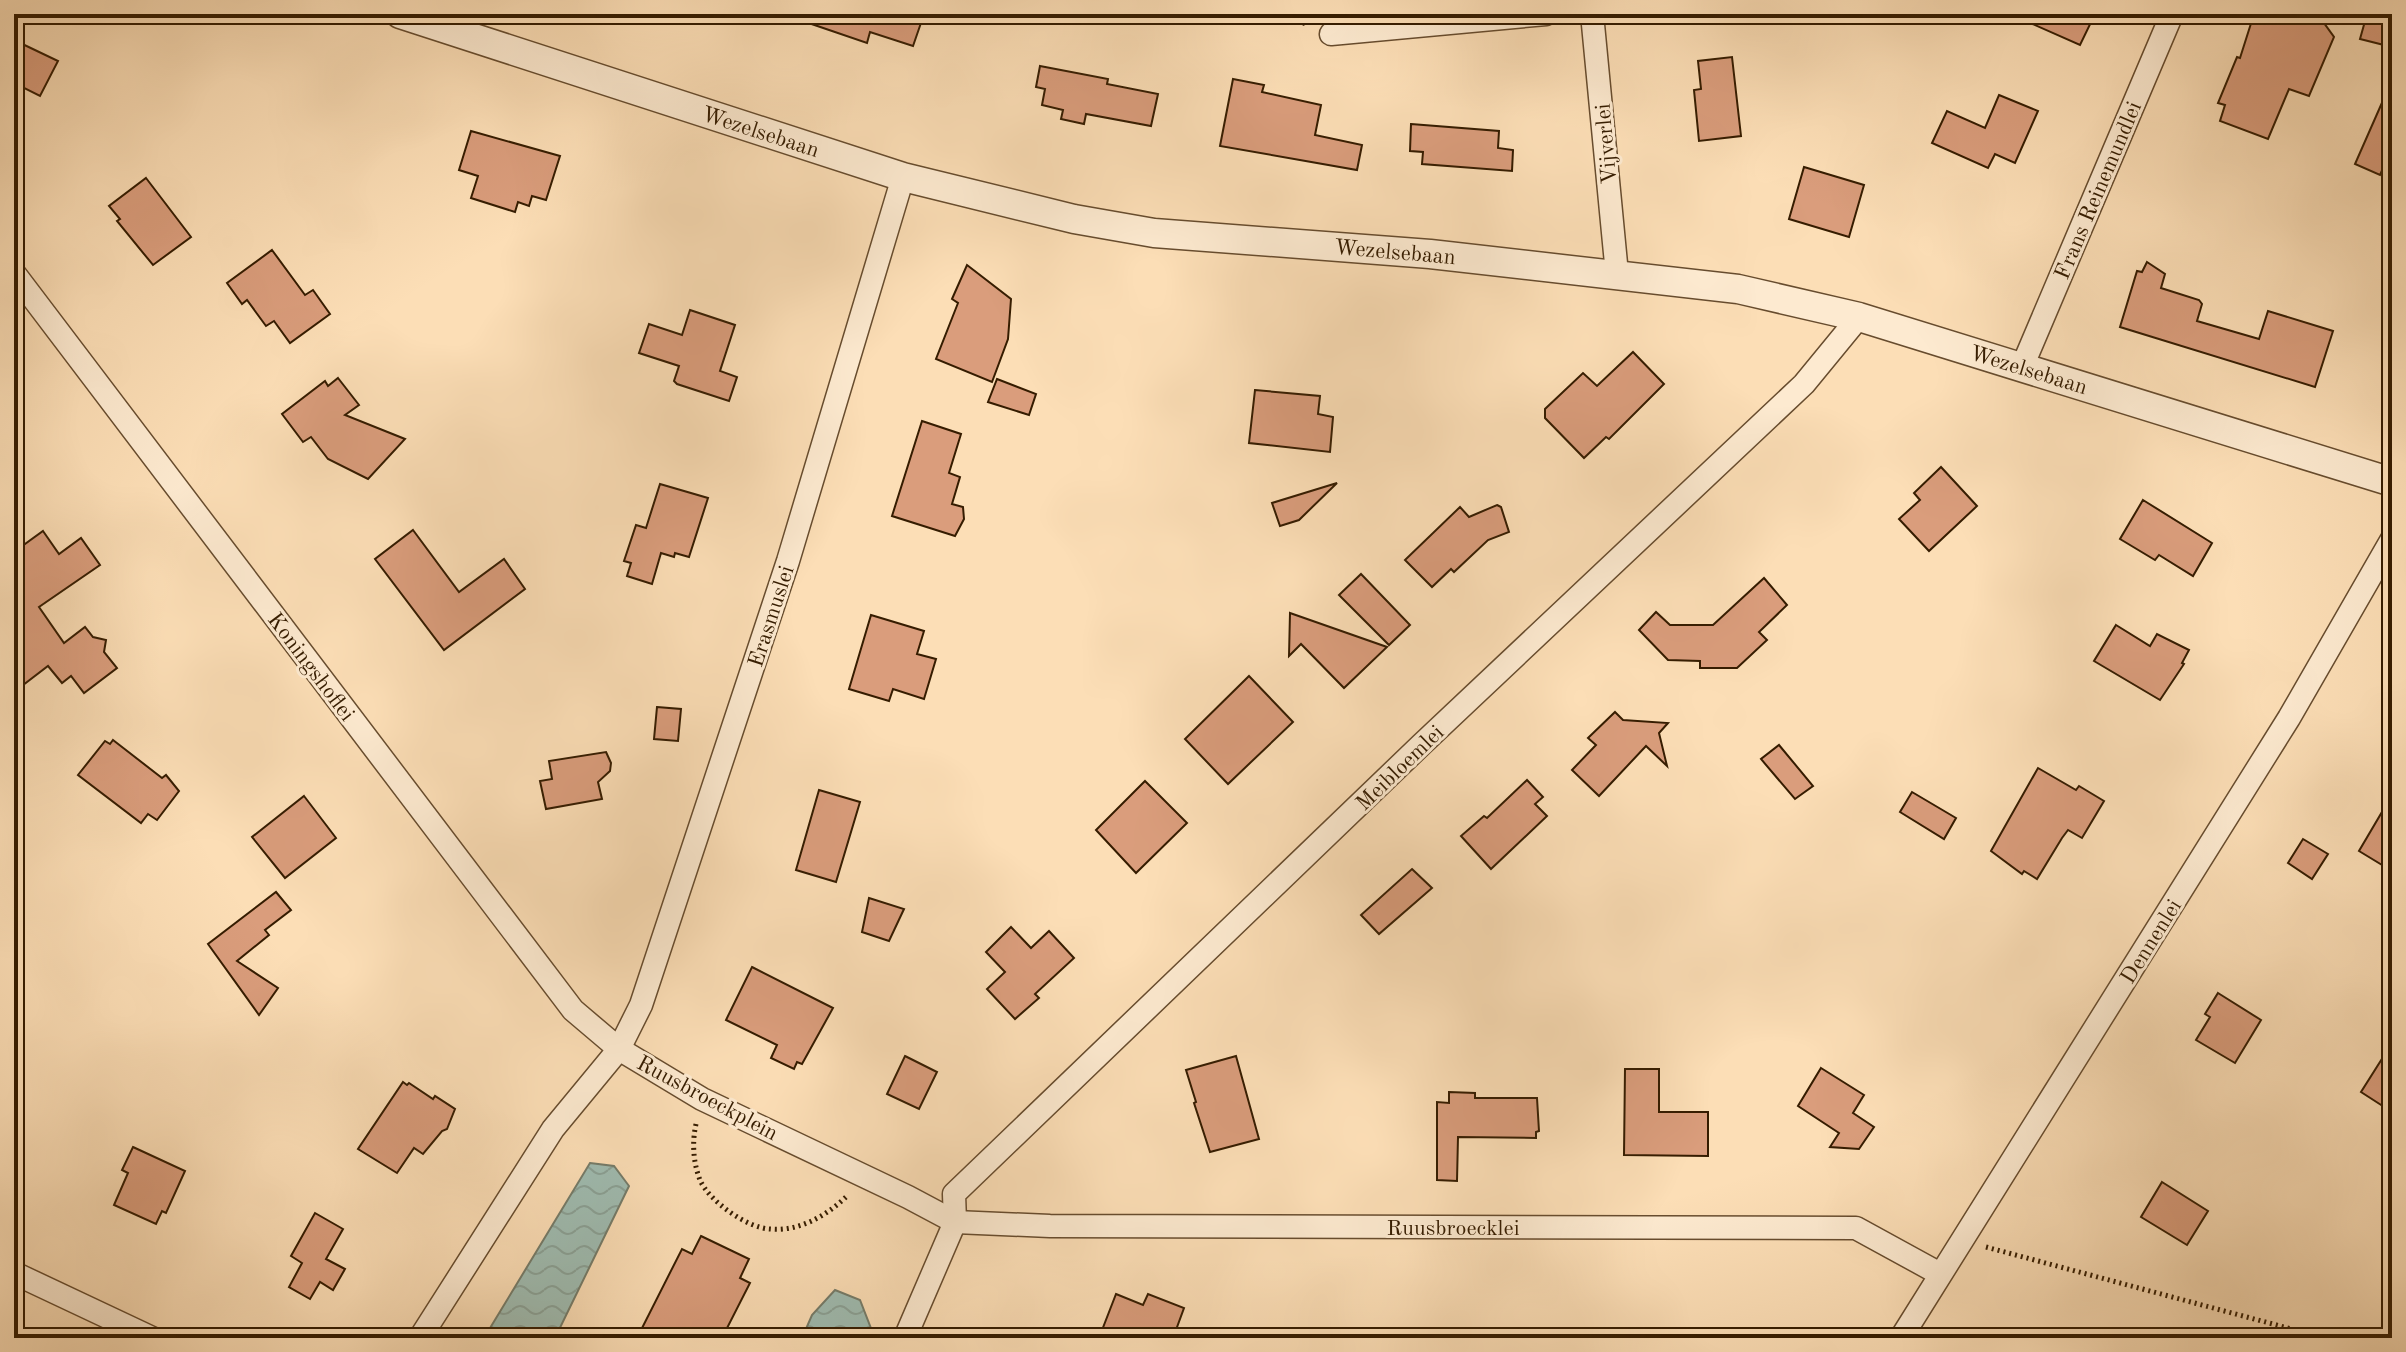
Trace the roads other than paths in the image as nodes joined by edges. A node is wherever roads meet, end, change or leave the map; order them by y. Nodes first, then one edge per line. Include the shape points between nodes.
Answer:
1 (400, 14) edge
2 (1546, 14) edge
3 (1592, 14) edge
4 (2172, 14) edge
5 (1331, 34) dead end
6 (903, 177) junction
7 (14, 273) edge
8 (1617, 274) junction
9 (1859, 317) junction
10 (2022, 367) junction
11 (2392, 482) edge
12 (2392, 539) edge
13 (619, 1049) junction
14 (955, 1222) junction
15 (14, 1273) edge
16 (1940, 1274) junction
17 (152, 1338) edge
18 (420, 1338) edge
19 (905, 1338) edge
20 (1901, 1338) edge

1 - 6 street, Wezelsebaan
2 - 5 street
3 - 8 street, Vijverlei
4 - 10 street, Frans Reinemundlei
6 - 8 street, Wezelsebaan via 1154,233
6 - 13 street, Erasmuslei via 788,561 641,1005
7 - 13 street, Koningshoflei via 573,1010
8 - 9 street, Wezelsebaan via 1738,289
9 - 10 street, Wezelsebaan
9 - 14 street, Meibloemlei via 1804,384 954,1194
10 - 11 street, Wezelsebaan
12 - 16 street, Dennenlei via 2289,718
13 - 14 street, Ruusbroeckplein via 702,1099
13 - 18 street, Ruusbroeckplein via 553,1129
14 - 16 street, Ruusbroecklei via 1856,1228
14 - 19 street
15 - 17 street
16 - 20 street, Dennenlei

